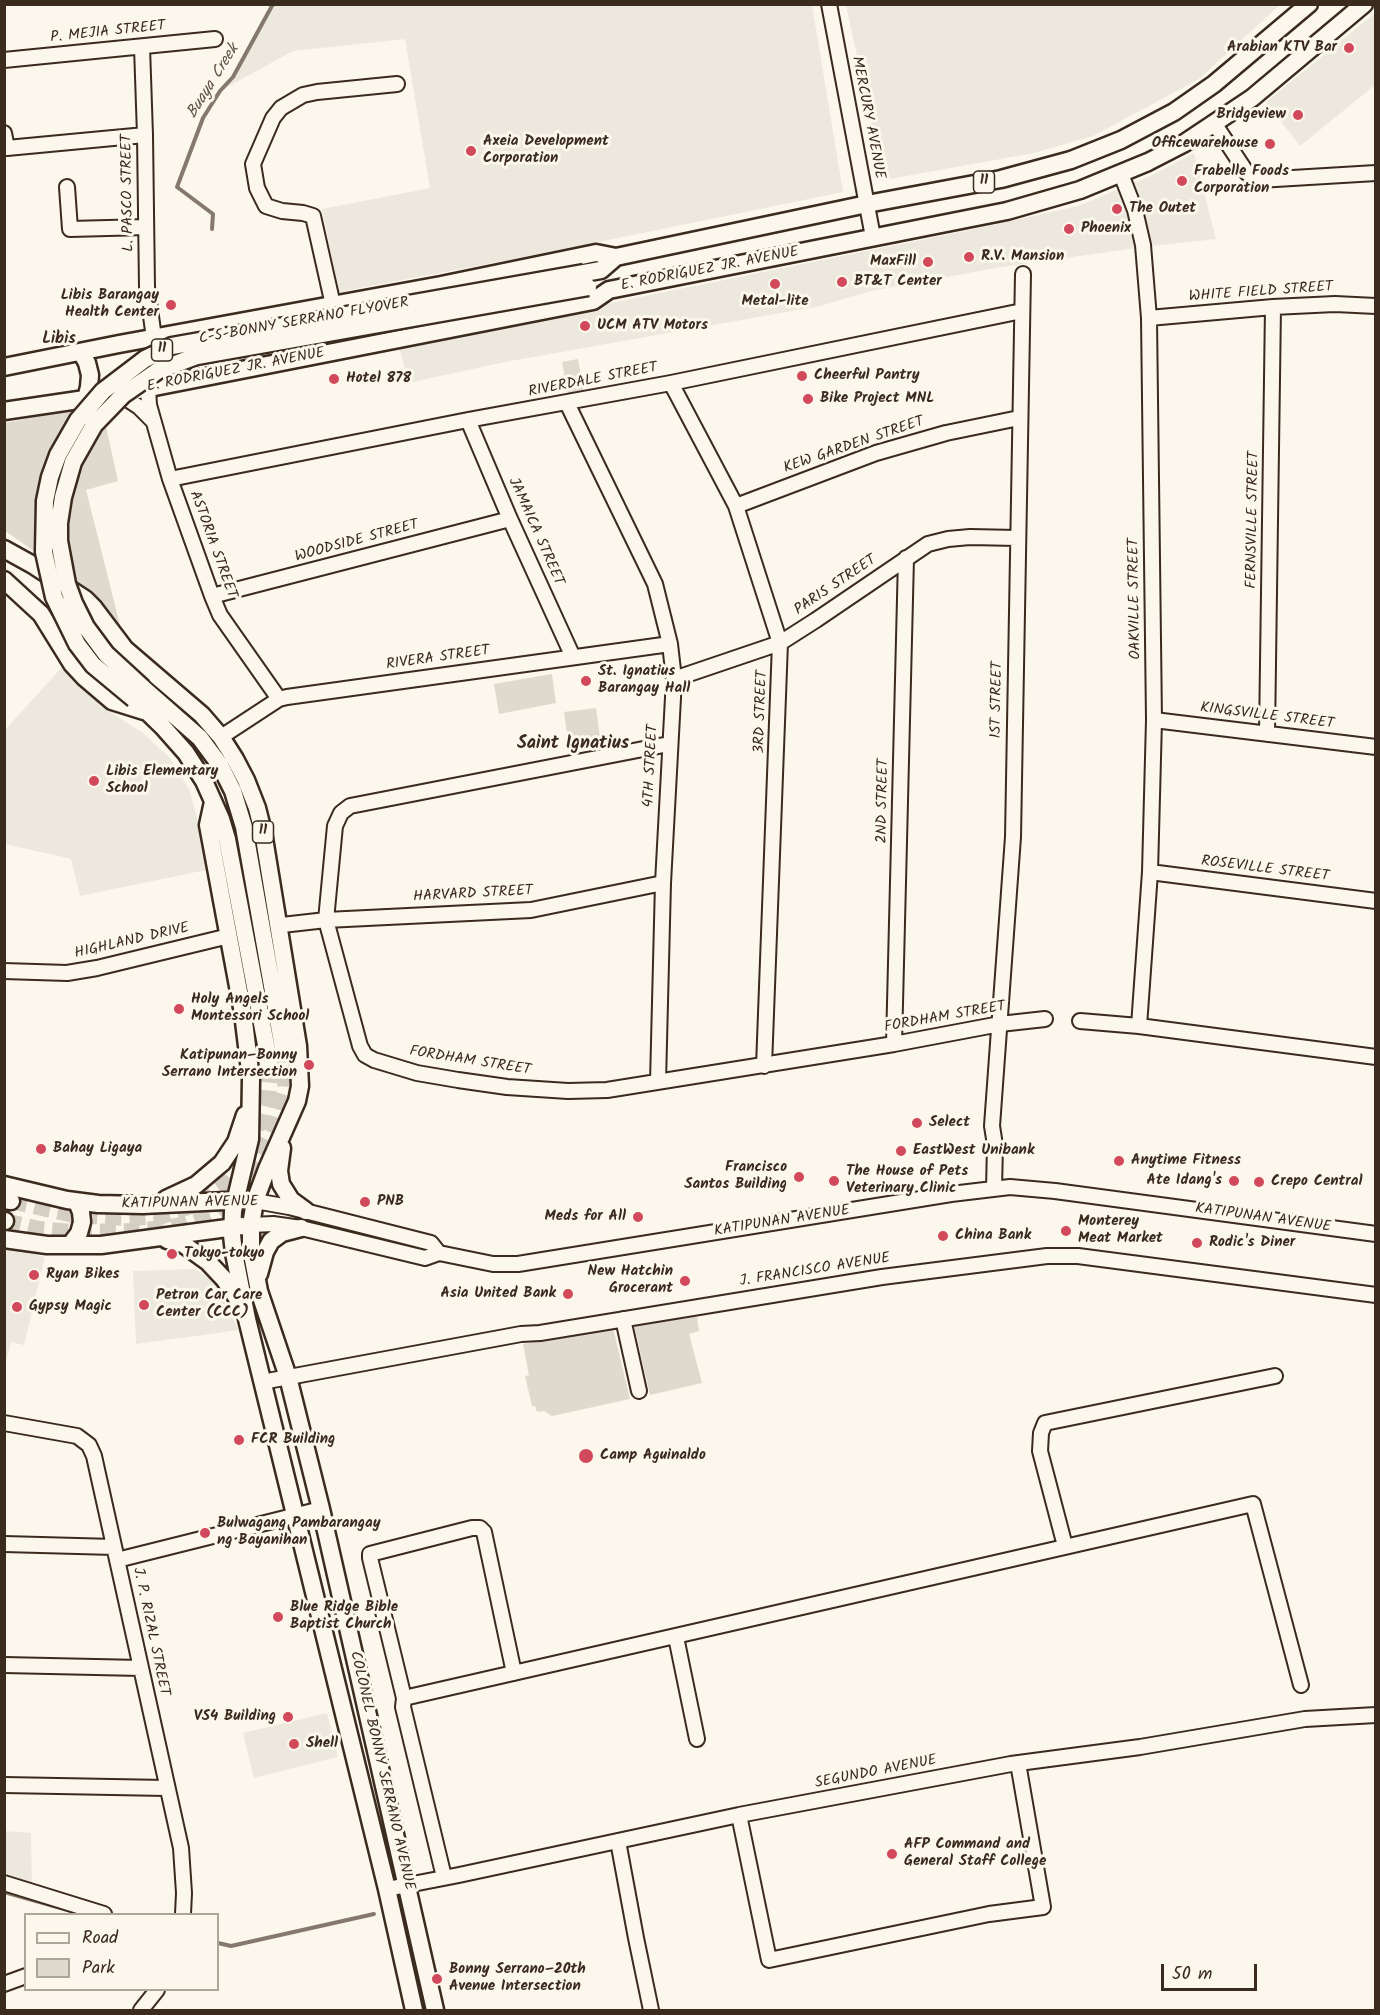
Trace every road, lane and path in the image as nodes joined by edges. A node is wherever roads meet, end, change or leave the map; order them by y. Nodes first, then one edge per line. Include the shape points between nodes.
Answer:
1 (829, 4) edge
2 (1364, 4) edge
3 (1309, 5) edge
4 (214, 39) dead end
5 (142, 47) junction
6 (4, 60) edge
7 (397, 84) dead end
8 (1214, 123) junction
9 (4, 133) edge
10 (146, 135) junction
11 (1376, 173) edge
12 (1121, 174) junction
13 (67, 187) dead end
14 (867, 204) junction
15 (146, 227) junction
16 (873, 237) junction
17 (616, 257) junction
18 (1023, 274) dead end
19 (586, 280) junction
20 (609, 290) junction
21 (333, 305) junction
22 (1273, 306) junction
23 (1376, 306) edge
24 (1022, 311) junction
25 (279, 316) junction
26 (1149, 318) junction
27 (154, 338) junction
28 (81, 352) junction
29 (290, 361) junction
30 (4, 367) edge
31 (671, 383) junction
32 (148, 388) junction
33 (119, 394) junction
34 (86, 399) junction
35 (567, 403) junction
36 (4, 411) edge
37 (1019, 418) junction
38 (468, 420) junction
39 (155, 422) junction
40 (170, 479) junction
41 (736, 506) junction
42 (510, 519) junction
43 (1017, 538) junction
44 (4, 544) edge
45 (4, 549) edge
46 (906, 558) junction
47 (33, 565) junction
48 (4, 580) edge
49 (212, 596) junction
50 (780, 643) junction
51 (670, 644) junction
52 (573, 657) junction
53 (674, 679) junction
54 (139, 694) junction
55 (279, 699) junction
56 (147, 711) junction
57 (1154, 720) junction
58 (1267, 734) junction
59 (220, 737) junction
60 (669, 744) junction
61 (1376, 747) edge
62 (213, 802) junction
63 (1150, 872) junction
64 (663, 883) junction
65 (1376, 902) edge
66 (326, 920) junction
67 (282, 925) dead end
68 (229, 936) junction
69 (4, 971) edge
70 (1045, 1019) dead end
71 (1080, 1021) dead end
72 (1000, 1024) junction
73 (1139, 1026) junction
74 (894, 1044) junction
75 (1376, 1057) edge
76 (764, 1065) junction
77 (251, 1079) junction
78 (658, 1082) junction
79 (284, 1130) junction
80 (4, 1185) edge
81 (989, 1189) junction
82 (235, 1200) junction
83 (255, 1201) junction
84 (77, 1202) junction
85 (95, 1204) junction
86 (143, 1205) junction
87 (303, 1220) junction
88 (251, 1225) junction
89 (232, 1228) junction
90 (1376, 1234) edge
91 (4, 1239) edge
92 (160, 1239) junction
93 (70, 1245) junction
94 (94, 1245) junction
95 (258, 1284) junction
96 (1376, 1295) edge
97 (247, 1317) junction
98 (623, 1318) junction
99 (1275, 1376) dead end
100 (288, 1377) junction
101 (262, 1382) junction
102 (639, 1391) dead end
103 (4, 1423) edge
104 (321, 1509) junction
105 (294, 1516) junction
106 (4, 1544) edge
107 (1065, 1546) junction
108 (115, 1554) junction
109 (676, 1637) junction
110 (4, 1665) edge
111 (141, 1668) junction
112 (514, 1673) junction
113 (1301, 1685) dead end
114 (404, 1698) junction
115 (1376, 1715) edge
116 (697, 1739) dead end
117 (1018, 1763) junction
118 (4, 1785) edge
119 (166, 1788) junction
120 (739, 1815) junction
121 (618, 1841) junction
122 (444, 1878) junction
123 (4, 1884) edge
124 (408, 1885) junction
125 (387, 1889) junction
126 (101, 1913) edge
127 (183, 1913) edge
128 (24, 1977) edge
129 (4, 1984) edge
130 (155, 1991) edge
131 (141, 2010) edge
132 (414, 2010) edge
133 (435, 2010) edge
134 (651, 2010) edge

1 - 14 street, MERCURY AVENUE
2 - 8 main road, E. RODRIGUEZ JR. AVENUE / 11 via 1252,98
3 - 14 main road, E. RODRIGUEZ JR. AVENUE / 11 via 1214,84 1174,112 1121,140 1071,160 1002,179
4 - 5 street, P. MEJIA STREET
5 - 6 street, P. MEJIA STREET
5 - 10 street, L. PASCO STREET
7 - 21 street via 303,95 281,108 273,118 253,164 257,188 266,206 313,216
8 - 11 street via 1247,174 1259,180
8 - 12 main road, E. RODRIGUEZ JR. AVENUE / 11 via 1183,144
9 - 10 street via 7,148
10 - 15 street, L. PASCO STREET
12 - 16 main road, E. RODRIGUEZ JR. AVENUE / 11 via 1007,211
12 - 26 street, OAKVILLE STREET via 1143,246
13 - 15 street via 70,229
14 - 16 street, MERCURY AVENUE
14 - 17 main road, E. RODRIGUEZ JR. AVENUE / 11
15 - 27 street, L. PASCO STREET via 147,287
16 - 20 main road, E. RODRIGUEZ JR. AVENUE / 11
17 - 19 main road, C-5-BONNY SERRANO FLYOVER / 11
17 - 21 main road, E. RODRIGUEZ JR. AVENUE / 11 via 596,253
18 - 24 street, 1ST STREET
19 - 20 main road, C-5-BONNY SERRANO FLYOVER / 11
19 - 54 main road, C-5-BONNY SERRANO FLYOVER / 11, bridge via 197,356 159,370 123,395 94,425 73,462 61,507 59,541 67,584 86,627
20 - 29 main road, E. RODRIGUEZ JR. AVENUE / 11 via 593,301
21 - 25 main road, E. RODRIGUEZ JR. AVENUE / 11
22 - 23 street, WHITE FIELD STREET
22 - 26 street, WHITE FIELD STREET
22 - 58 street, FERNSVILLE STREET
24 - 31 street, RIVERDALE STREET
24 - 37 street, 1ST STREET
25 - 27 main road, E. RODRIGUEZ JR. AVENUE / 11
25 - 29 main road
26 - 57 street, OAKVILLE STREET
27 - 28 main road, E. RODRIGUEZ JR. AVENUE / 11
28 - 30 main road, E. RODRIGUEZ JR. AVENUE / 11
28 - 34 main road via 90,375
29 - 32 main road, E. RODRIGUEZ JR. AVENUE / 11
31 - 35 street, RIVERDALE STREET
31 - 41 street, 3RD STREET
32 - 33 main road, E. RODRIGUEZ JR. AVENUE / 11
32 - 39 street, ASTORIA STREET
33 - 34 main road, E. RODRIGUEZ JR. AVENUE / 11
33 - 39 street
34 - 36 main road, E. RODRIGUEZ JR. AVENUE / 11
35 - 38 street, RIVERDALE STREET
35 - 51 street, 4TH STREET via 655,584
37 - 41 street, KEW GARDEN STREET via 876,453
37 - 43 street, 1ST STREET
38 - 40 street, RIVERDALE STREET
38 - 42 street, JAMAICA STREET
39 - 40 street, ASTORIA STREET
40 - 49 street, ASTORIA STREET
41 - 50 street, 3RD STREET
42 - 49 street, WOODSIDE STREET
42 - 52 street, JAMAICA STREET
43 - 46 street, PARIS STREET via 948,539 928,544
43 - 72 street, 1ST STREET via 1013,837
44 - 47 main road
45 - 47 main road, COLONEL BONNY SERRANO AVENUE
46 - 50 street, PARIS STREET
46 - 74 street, 2ND STREET
47 - 59 main road, COLONEL BONNY SERRANO AVENUE / 11 via 89,603 125,649 193,705
48 - 56 main road, 11 via 41,614 85,678 112,700
49 - 55 street, ASTORIA STREET via 220,615
50 - 53 street, PARIS STREET
50 - 76 street, 3RD STREET
51 - 52 street, RIVERA STREET
51 - 53 street, 4TH STREET
52 - 55 street, RIVERA STREET
53 - 60 street, 4TH STREET
54 - 56 main road, 11
54 - 62 main road, 11 via 200,738 220,765 232,791 244,826 275,1049 227,839
55 - 59 street, RIVERA STREET
56 - 62 main road, 11 via 186,753
57 - 58 street, KINGSVILLE STREET
57 - 63 street, OAKVILLE STREET
58 - 61 street, KINGSVILLE STREET
59 - 79 main road, COLONEL BONNY SERRANO AVENUE / 11 via 246,780 260,819 295,1025 300,1086
60 - 64 street, 4TH STREET
60 - 66 street, FORDHAM STREET via 350,806 340,813 335,826
62 - 68 main road, COLONEL BONNY SERRANO AVENUE via 208,825
63 - 65 street, ROSEVILLE STREET
63 - 73 street, OAKVILLE STREET
64 - 66 street, HARVARD STREET via 531,910
64 - 78 street, 4TH STREET
66 - 67 street, HARVARD STREET
66 - 78 street, FORDHAM STREET via 360,1046 374,1060 417,1073 507,1087 607,1090
68 - 69 street, HIGHLAND DRIVE via 67,973
68 - 77 main road, COLONEL BONNY SERRANO AVENUE
70 - 72 street, FORDHAM STREET
71 - 73 street
72 - 74 street, FORDHAM STREET
72 - 81 street, 1ST STREET via 992,1126 995,1145
73 - 75 street
74 - 76 street, FORDHAM STREET
76 - 78 street, FORDHAM STREET
77 - 82 main road, COLONEL BONNY SERRANO AVENUE via 250,1139
77 - 86 main road via 239,1134 222,1163 185,1191
79 - 83 main road, COLONEL BONNY SERRANO AVENUE / 11
79 - 87 main road via 281,1184
80 - 84 main road, KATIPUNAN AVENUE
81 - 87 street, KATIPUNAN AVENUE via 518,1264 493,1264 439,1253 431,1243
81 - 90 street, KATIPUNAN AVENUE via 1055,1191
82 - 83 main road, KATIPUNAN AVENUE
82 - 86 main road, KATIPUNAN AVENUE
82 - 89 main road, COLONEL BONNY SERRANO AVENUE
83 - 87 street, KATIPUNAN AVENUE
83 - 88 main road, COLONEL BONNY SERRANO AVENUE / 11
84 - 85 main road, KATIPUNAN AVENUE
84 - 93 main road via 82,1222
85 - 86 main road, KATIPUNAN AVENUE
85 - 94 main road via 88,1228
87 - 88 street, KATIPUNAN AVENUE
87 - 95 main road via 271,1241
88 - 89 main road, KATIPUNAN AVENUE
88 - 95 main road, COLONEL BONNY SERRANO AVENUE
89 - 92 main road, KATIPUNAN AVENUE
89 - 97 main road, COLONEL BONNY SERRANO AVENUE
91 - 93 main road, KATIPUNAN AVENUE
92 - 94 main road, KATIPUNAN AVENUE
92 - 97 main road via 183,1244 208,1262 228,1284
93 - 94 main road, KATIPUNAN AVENUE
95 - 100 main road, COLONEL BONNY SERRANO AVENUE
96 - 98 street, J. FRANCISCO AVENUE via 1078,1256 1047,1256 882,1277
97 - 101 main road, COLONEL BONNY SERRANO AVENUE
98 - 100 street, J. FRANCISCO AVENUE
98 - 102 street
99 - 107 street via 1045,1423 1041,1451
100 - 101 street, J. FRANCISCO AVENUE
100 - 104 main road, COLONEL BONNY SERRANO AVENUE
101 - 105 main road, COLONEL BONNY SERRANO AVENUE
103 - 108 street, J. P. RIZAL STREET via 77,1436 89,1445
104 - 105 street
104 - 124 main road, COLONEL BONNY SERRANO AVENUE
105 - 108 street
105 - 125 main road, COLONEL BONNY SERRANO AVENUE
106 - 108 street
107 - 109 street
107 - 113 street via 1253,1504
108 - 111 street, J. P. RIZAL STREET
109 - 112 street
109 - 116 street
110 - 111 street
111 - 119 street, J. P. RIZAL STREET
112 - 114 street
112 - 114 street via 484,1532 472,1528 370,1554
114 - 122 street
115 - 117 street, SEGUNDO AVENUE via 1305,1719
117 - 120 street, SEGUNDO AVENUE
117 - 120 street via 1043,1907 988,1914 769,1960
118 - 119 street
119 - 127 street, J. P. RIZAL STREET via 181,1848
120 - 121 street, SEGUNDO AVENUE
121 - 122 street, SEGUNDO AVENUE
121 - 134 street
122 - 124 street, SEGUNDO AVENUE
123 - 126 street
124 - 125 street, SEGUNDO AVENUE
124 - 133 main road, COLONEL BONNY SERRANO AVENUE
125 - 132 main road, COLONEL BONNY SERRANO AVENUE
128 - 129 street
130 - 131 street

